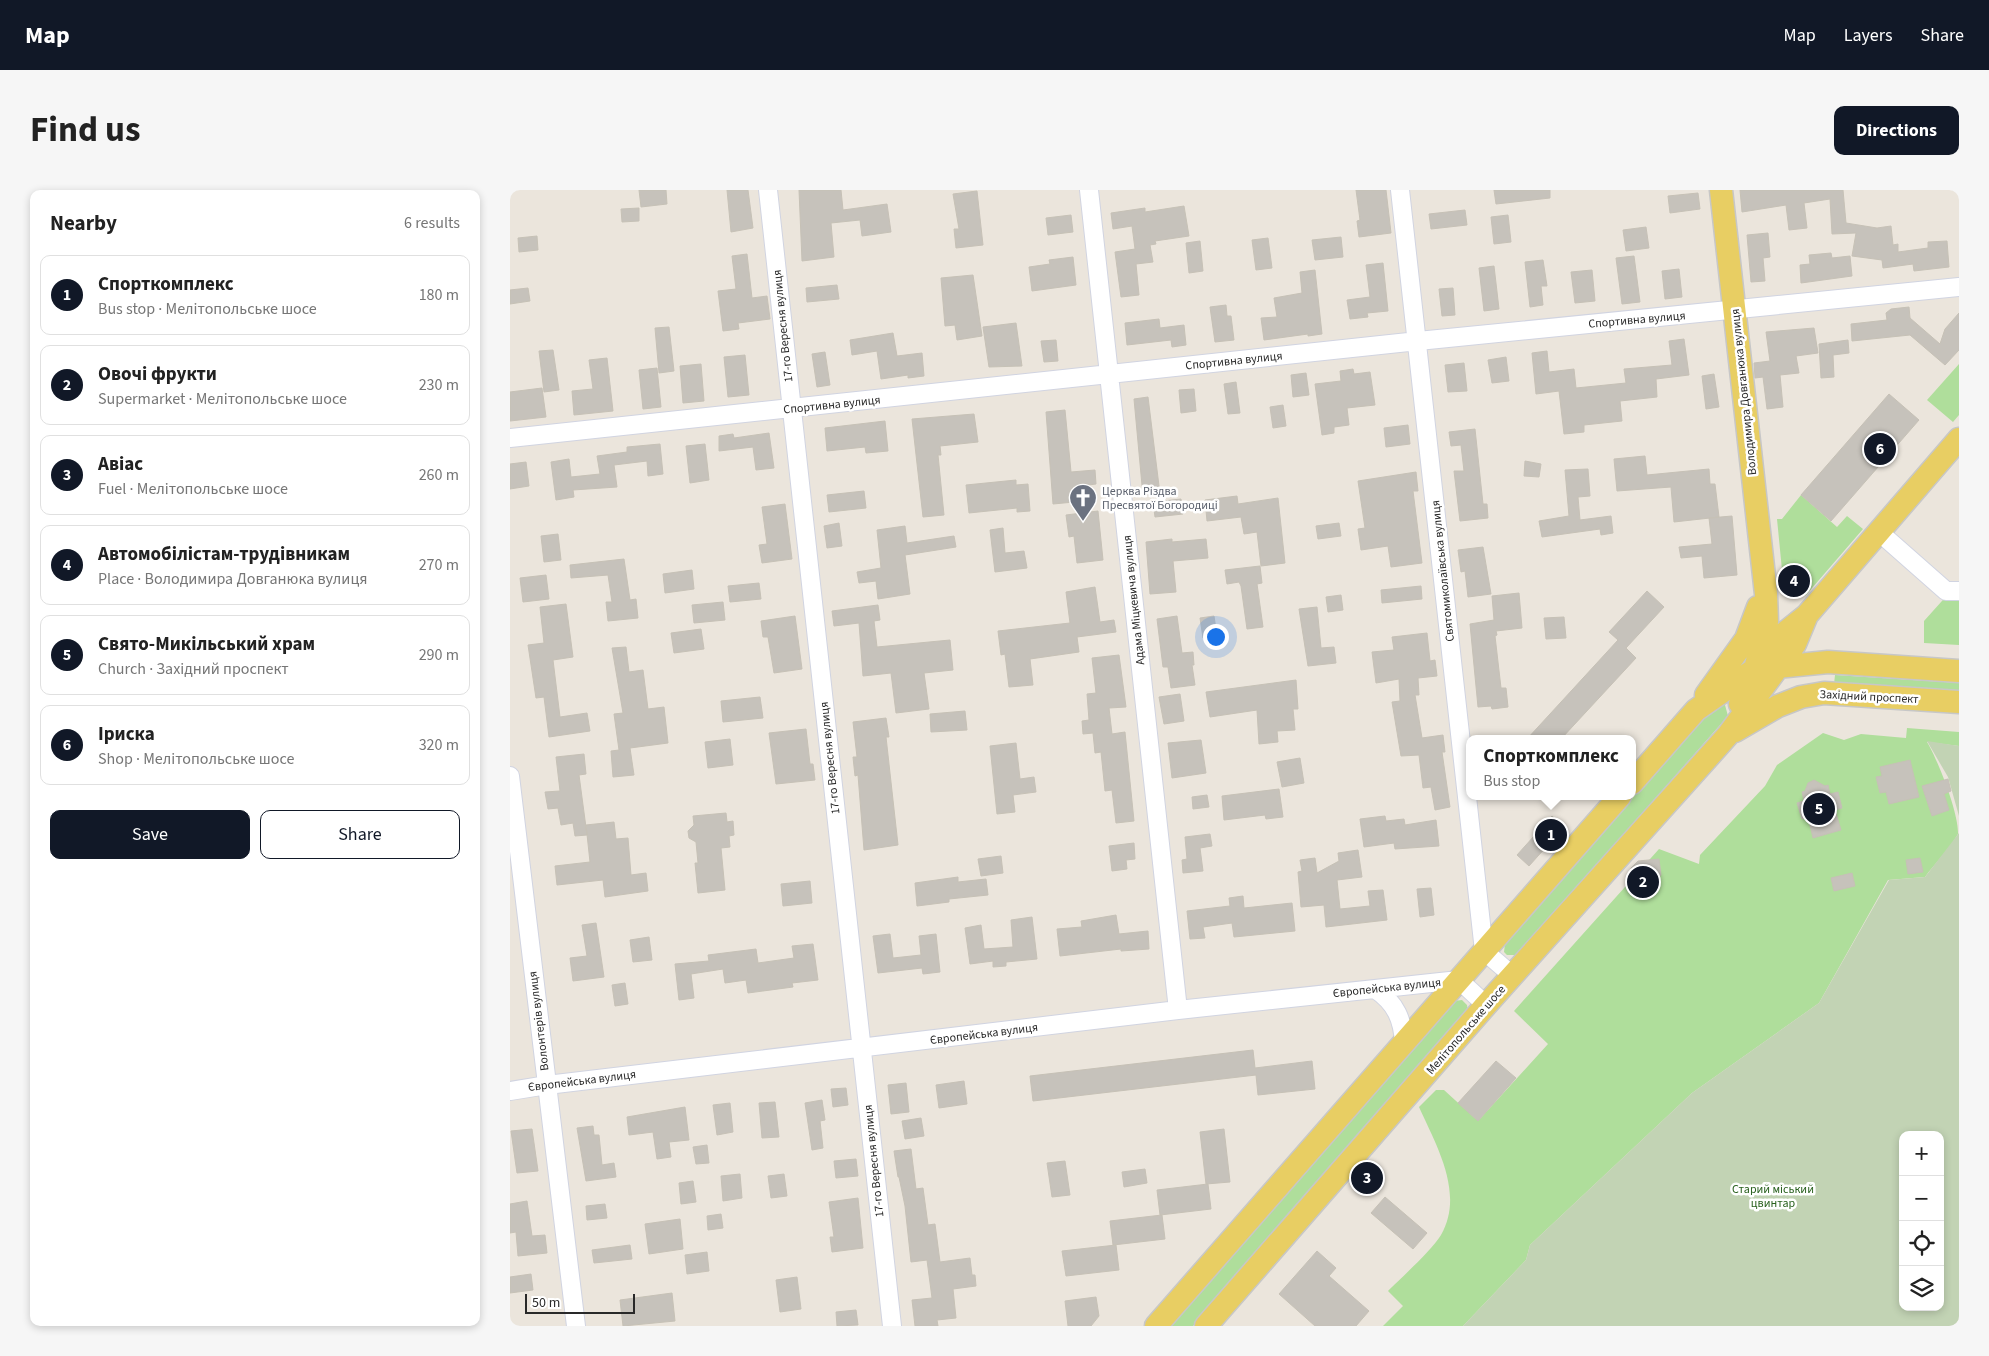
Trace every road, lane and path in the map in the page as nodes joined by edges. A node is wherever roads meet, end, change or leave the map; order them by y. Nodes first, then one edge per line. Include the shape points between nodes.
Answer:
1 (768, 190) edge
2 (1089, 190) edge
3 (1400, 190) edge
4 (1721, 190) edge
5 (1959, 287) edge
6 (1735, 310) junction
7 (1418, 341) junction
8 (1109, 375) junction
9 (792, 410) junction
10 (510, 438) edge
11 (1959, 439) edge
12 (1879, 532) junction
13 (1959, 591) edge
14 (1766, 594) junction
15 (1788, 639) junction
16 (1828, 662) junction
17 (1778, 666) junction
18 (1755, 669) junction
19 (1959, 671) edge
20 (1959, 702) edge
21 (1696, 710) junction
22 (1728, 735) junction
23 (510, 776) edge
24 (1636, 778) edge
25 (1466, 785) edge
26 (1468, 800) edge
27 (1616, 800) edge
28 (1484, 951) junction
29 (1513, 976) junction
30 (1459, 980) junction
31 (1375, 989) junction
32 (1486, 1005) junction
33 (1178, 1010) junction
34 (1404, 1044) junction
35 (862, 1049) junction
36 (547, 1085) junction
37 (510, 1091) edge
38 (576, 1326) edge
39 (892, 1326) edge
40 (1156, 1326) edge
41 (1206, 1326) edge

1 - 9 street, 17-го Вересня вулиця
2 - 8 street, Адама Міцкевича вулиця
3 - 7 street, Святомиколаївська вулиця
4 - 6 main road, Володимира Довганюка вулиця
5 - 6 street, Спортивна вулиця
6 - 7 street, Спортивна вулиця
6 - 14 main road, Володимира Довганюка вулиця
7 - 8 street, Спортивна вулиця
7 - 25 street, Святомиколаївська вулиця
8 - 9 street, Спортивна вулиця
8 - 33 street, Адама Міцкевича вулиця
9 - 10 street, Спортивна вулиця
9 - 35 street, 17-го Вересня вулиця
11 - 12 main road
12 - 13 street via 1946,591
12 - 15 main road
14 - 15 main road
14 - 18 main road via 1767,622
14 - 21 main road via 1746,639
15 - 16 main road
15 - 17 main road
15 - 18 main road
16 - 17 main road
16 - 19 main road
17 - 18 main road
17 - 22 main road
18 - 21 main road
18 - 22 main road
20 - 22 main road, Західний проспект via 1824,693 1778,706
21 - 24 main road
22 - 29 main road, Мелітопольське шосе
23 - 36 street, Волонтерів вулиця
26 - 28 street, Святомиколаївська вулиця
27 - 28 main road
28 - 29 street
28 - 30 main road
29 - 32 main road, Мелітопольське шосе
30 - 31 street, Європейська вулиця
30 - 32 street
30 - 34 main road
31 - 33 street, Європейська вулиця
31 - 34 street via 1386,996 1396,1009
32 - 41 main road, Мелітопольське шосе
33 - 35 street, Європейська вулиця
34 - 40 main road
35 - 36 street, Європейська вулиця
35 - 39 street, 17-го Вересня вулиця
36 - 37 street, Європейська вулиця
36 - 38 street, Волонтерів вулиця

